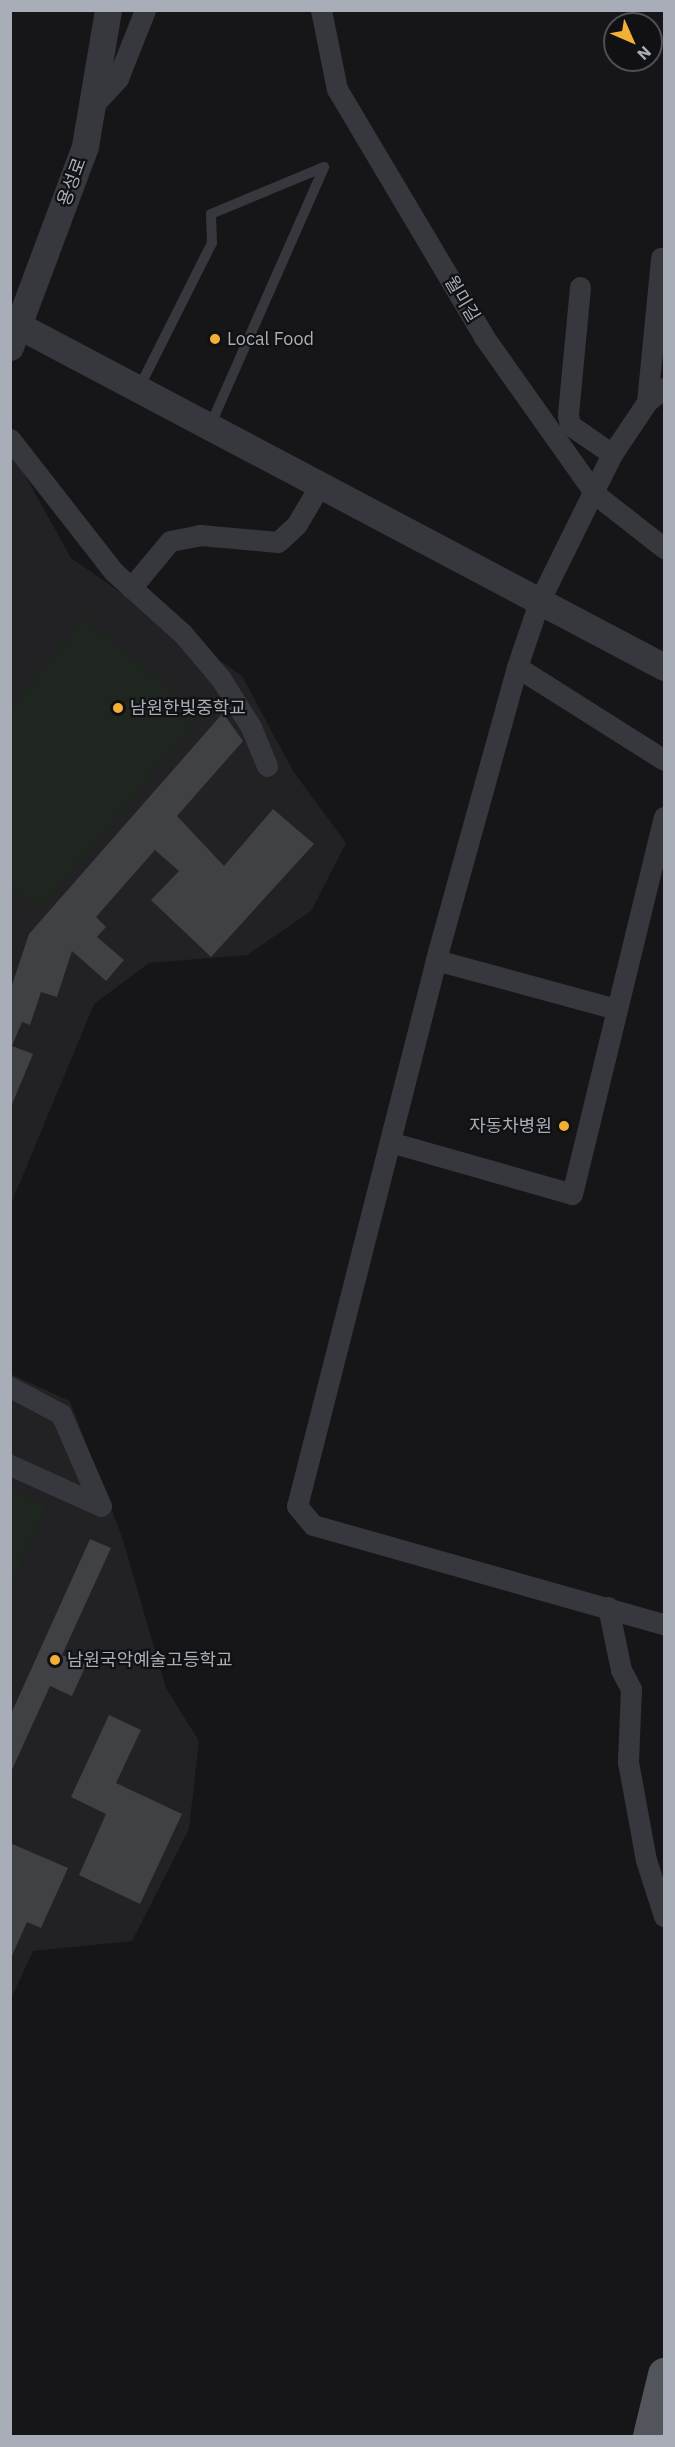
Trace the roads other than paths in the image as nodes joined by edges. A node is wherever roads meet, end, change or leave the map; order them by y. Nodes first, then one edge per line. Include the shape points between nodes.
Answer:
1 (108, 10) edge
2 (145, 10) edge
3 (321, 10) edge
4 (96, 102) junction
5 (661, 258) dead end
6 (580, 286) dead end
7 (13, 331) edge
8 (139, 388) junction
9 (664, 388) edge
10 (647, 402) junction
11 (210, 426) junction
12 (10, 439) edge
13 (612, 454) junction
14 (320, 485) junction
15 (595, 494) junction
16 (664, 548) edge
17 (131, 588) junction
18 (539, 602) junction
19 (517, 667) junction
20 (664, 667) edge
21 (664, 760) edge
22 (267, 766) dead end
23 (664, 817) edge
24 (436, 960) junction
25 (616, 1009) junction
26 (390, 1142) junction
27 (10, 1387) edge
28 (10, 1465) edge
29 (608, 1607) junction
30 (664, 1624) edge
31 (664, 1916) edge
32 (664, 2374) edge
33 (649, 2436) edge

1 - 4 street, 용성로
2 - 4 street via 118,78
3 - 15 street, 월미길 via 337,88 484,337
4 - 7 street, 용성로 via 85,146
5 - 10 street
6 - 13 street via 568,415 570,425
7 - 8 street
8 - 11 street
8 - 11 lane via 212,243 211,214 324,167
9 - 10 street
10 - 13 street
11 - 14 street
12 - 17 street
13 - 15 street
14 - 17 street via 297,524 278,542 200,535 170,541
14 - 18 street
15 - 16 street, 월미길
15 - 18 street
17 - 22 street via 183,634 221,679 251,727
18 - 19 street
18 - 20 street
19 - 21 street
19 - 24 street
23 - 25 street
24 - 25 street
24 - 26 street
25 - 26 street via 572,1194
26 - 29 street via 297,1506 313,1525
27 - 28 street via 61,1414 101,1506
29 - 30 street
29 - 31 street via 621,1670 631,1689 628,1762 646,1860
32 - 33 main road

